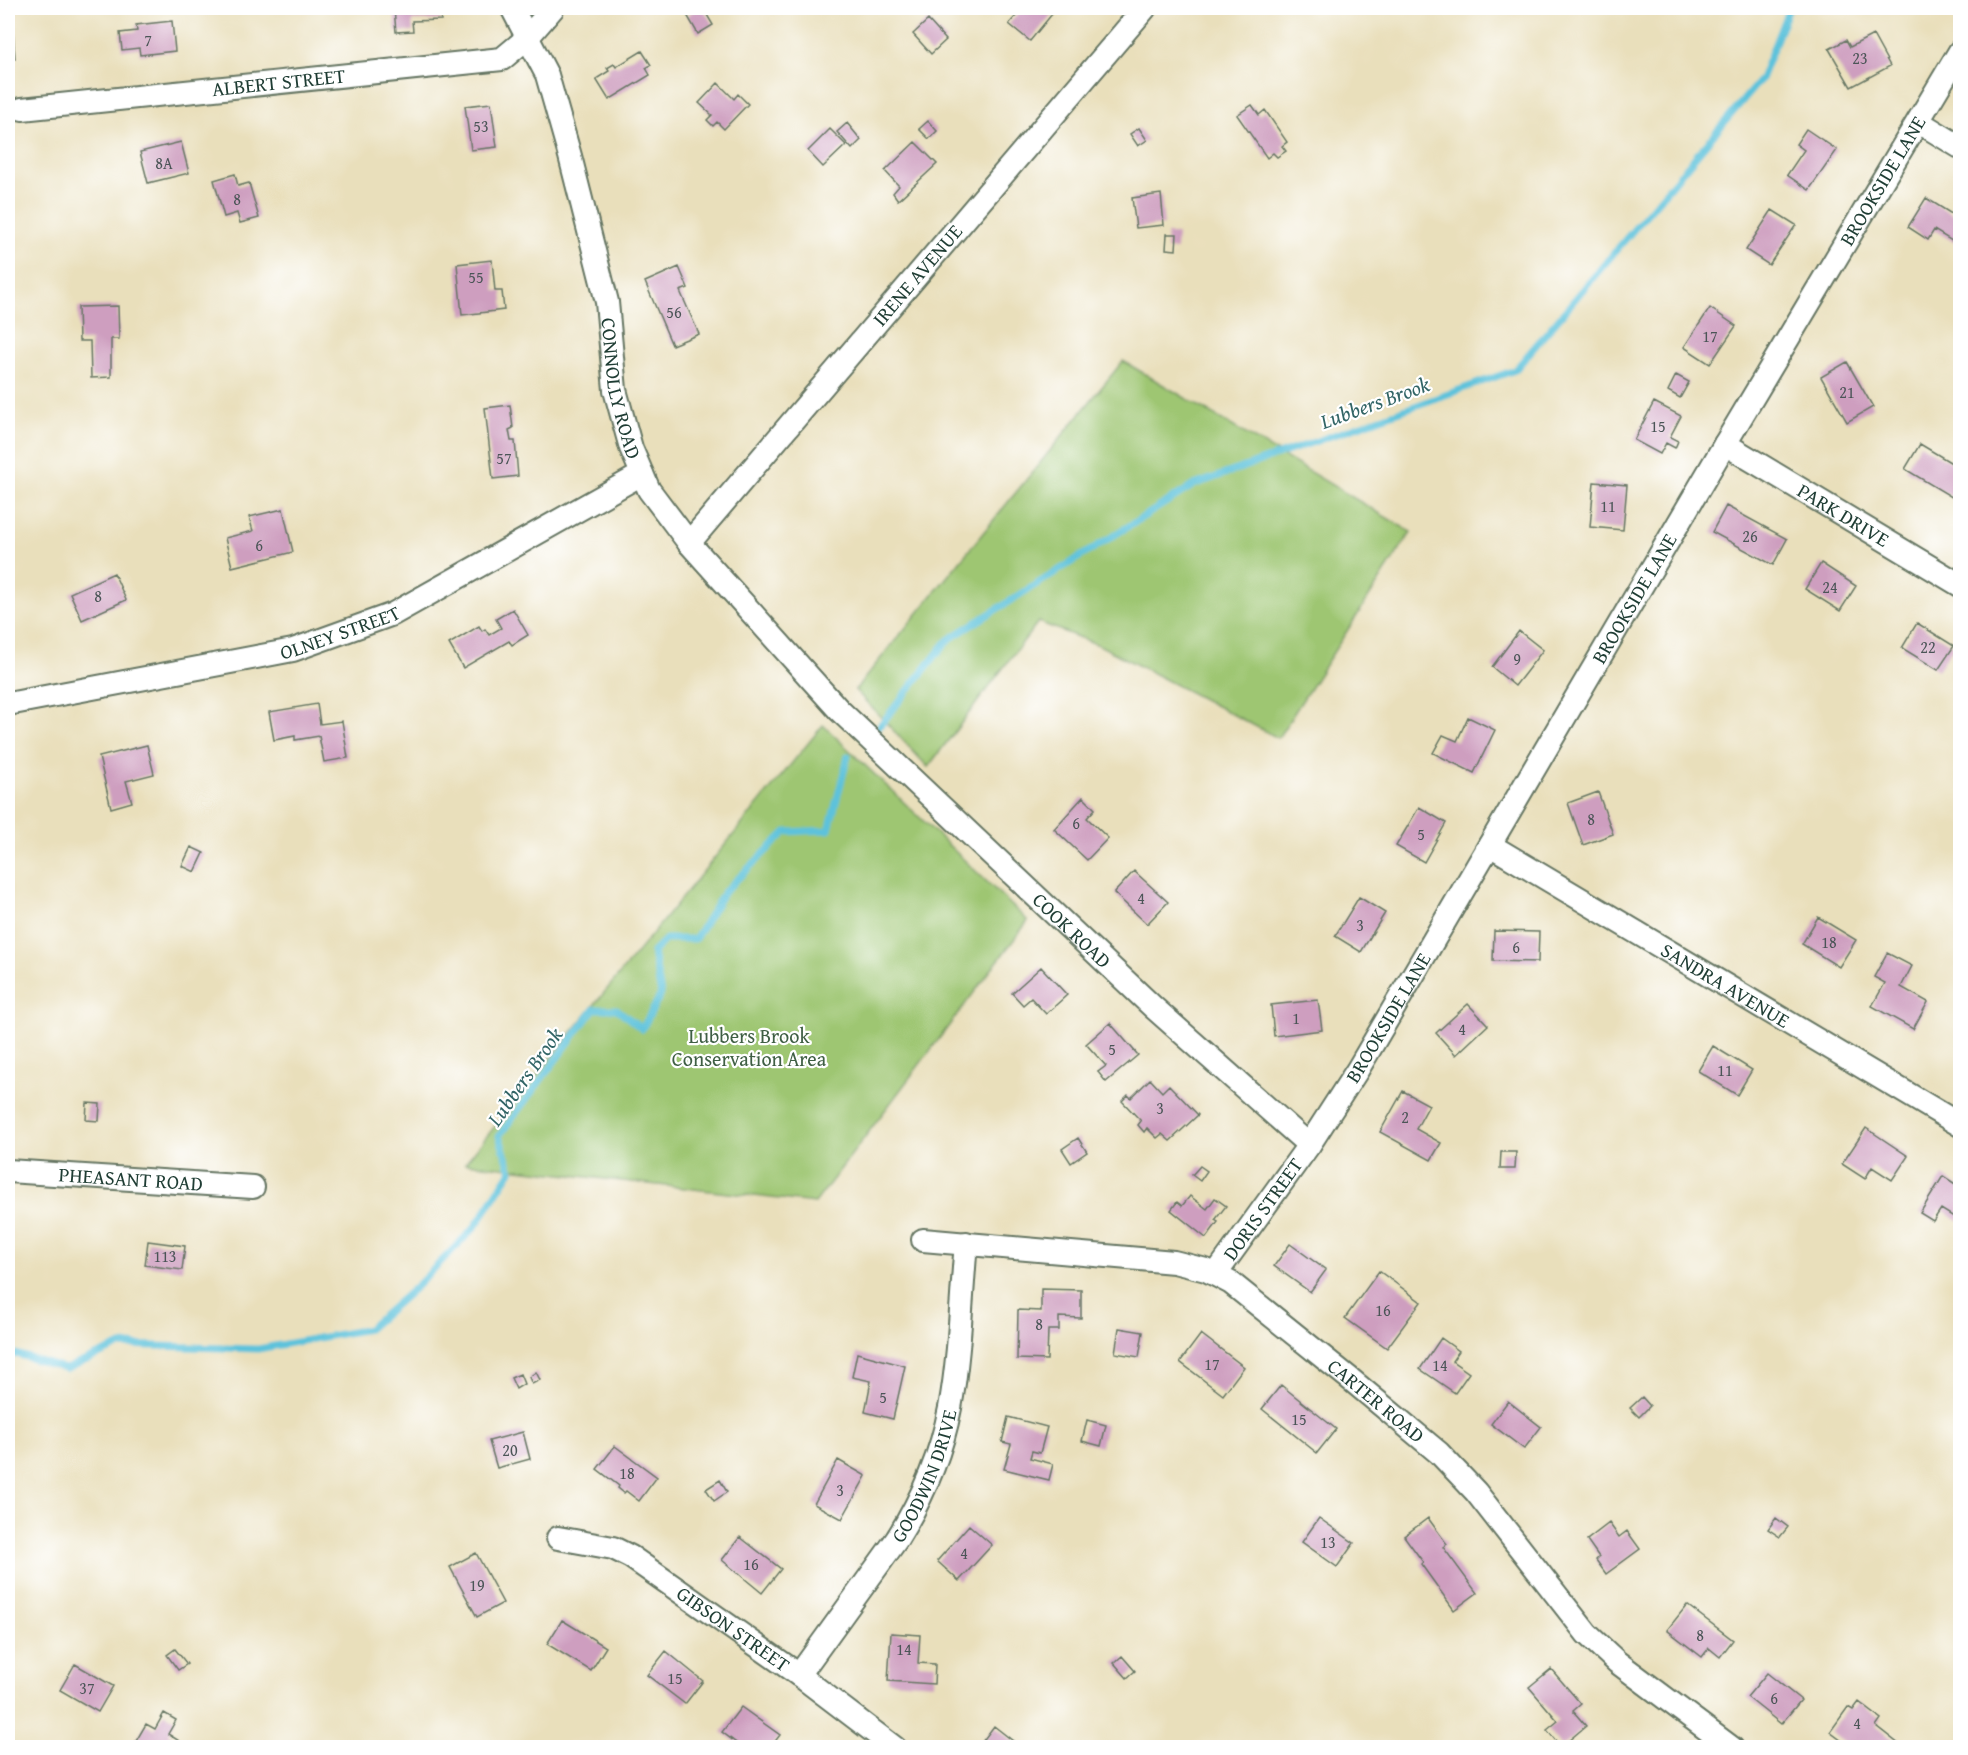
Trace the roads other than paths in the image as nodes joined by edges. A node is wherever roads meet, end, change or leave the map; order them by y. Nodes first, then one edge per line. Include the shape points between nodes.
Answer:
1 (512, 8) edge
2 (553, 8) edge
3 (1145, 8) edge
4 (527, 38) junction
5 (1960, 51) edge
6 (22, 109) dead end
7 (1919, 122) junction
8 (1960, 147) edge
9 (1725, 444) junction
10 (642, 474) junction
11 (689, 543) junction
12 (1960, 585) edge
13 (8, 704) edge
14 (838, 710) joint
15 (1490, 846) junction
16 (1960, 1125) edge
17 (1309, 1145) junction
18 (8, 1171) edge
19 (253, 1187) dead end
20 (923, 1240) dead end
21 (966, 1243) junction
22 (1216, 1274) junction
23 (558, 1538) dead end
24 (799, 1675) junction
25 (895, 1748) edge
26 (1731, 1748) edge

1 - 4 street, CONNOLLY ROAD
2 - 4 street, ALBERT STREET
3 - 11 street, IRENE AVENUE
4 - 6 street, ALBERT STREET via 502,59
4 - 10 street, CONNOLLY ROAD via 547,75 570,156 607,302 615,390
5 - 7 street, BROOKSIDE LANE
7 - 8 street
7 - 9 street, BROOKSIDE LANE
9 - 12 street, PARK DRIVE
9 - 15 street, BROOKSIDE LANE
10 - 11 street, CONNOLLY ROAD via 649,490
10 - 13 street, OLNEY STREET via 393,614 293,650
11 - 14 street, CONNOLLY ROAD
14 - 17 street, COOK ROAD via 1153,1006
15 - 16 street, SANDRA AVENUE
15 - 17 street, BROOKSIDE LANE
17 - 22 street, DORIS STREET
18 - 19 street, PHEASANT ROAD
20 - 21 street, CARTER ROAD
21 - 22 street, CARTER ROAD via 1174,1262
21 - 24 street, GOODWIN DRIVE via 950,1410 928,1480 897,1539
22 - 26 street, CARTER ROAD via 1246,1294 1439,1453 1476,1492 1587,1634 1617,1662
23 - 24 street, GIBSON STREET via 608,1547 627,1555
24 - 25 street, GIBSON STREET

